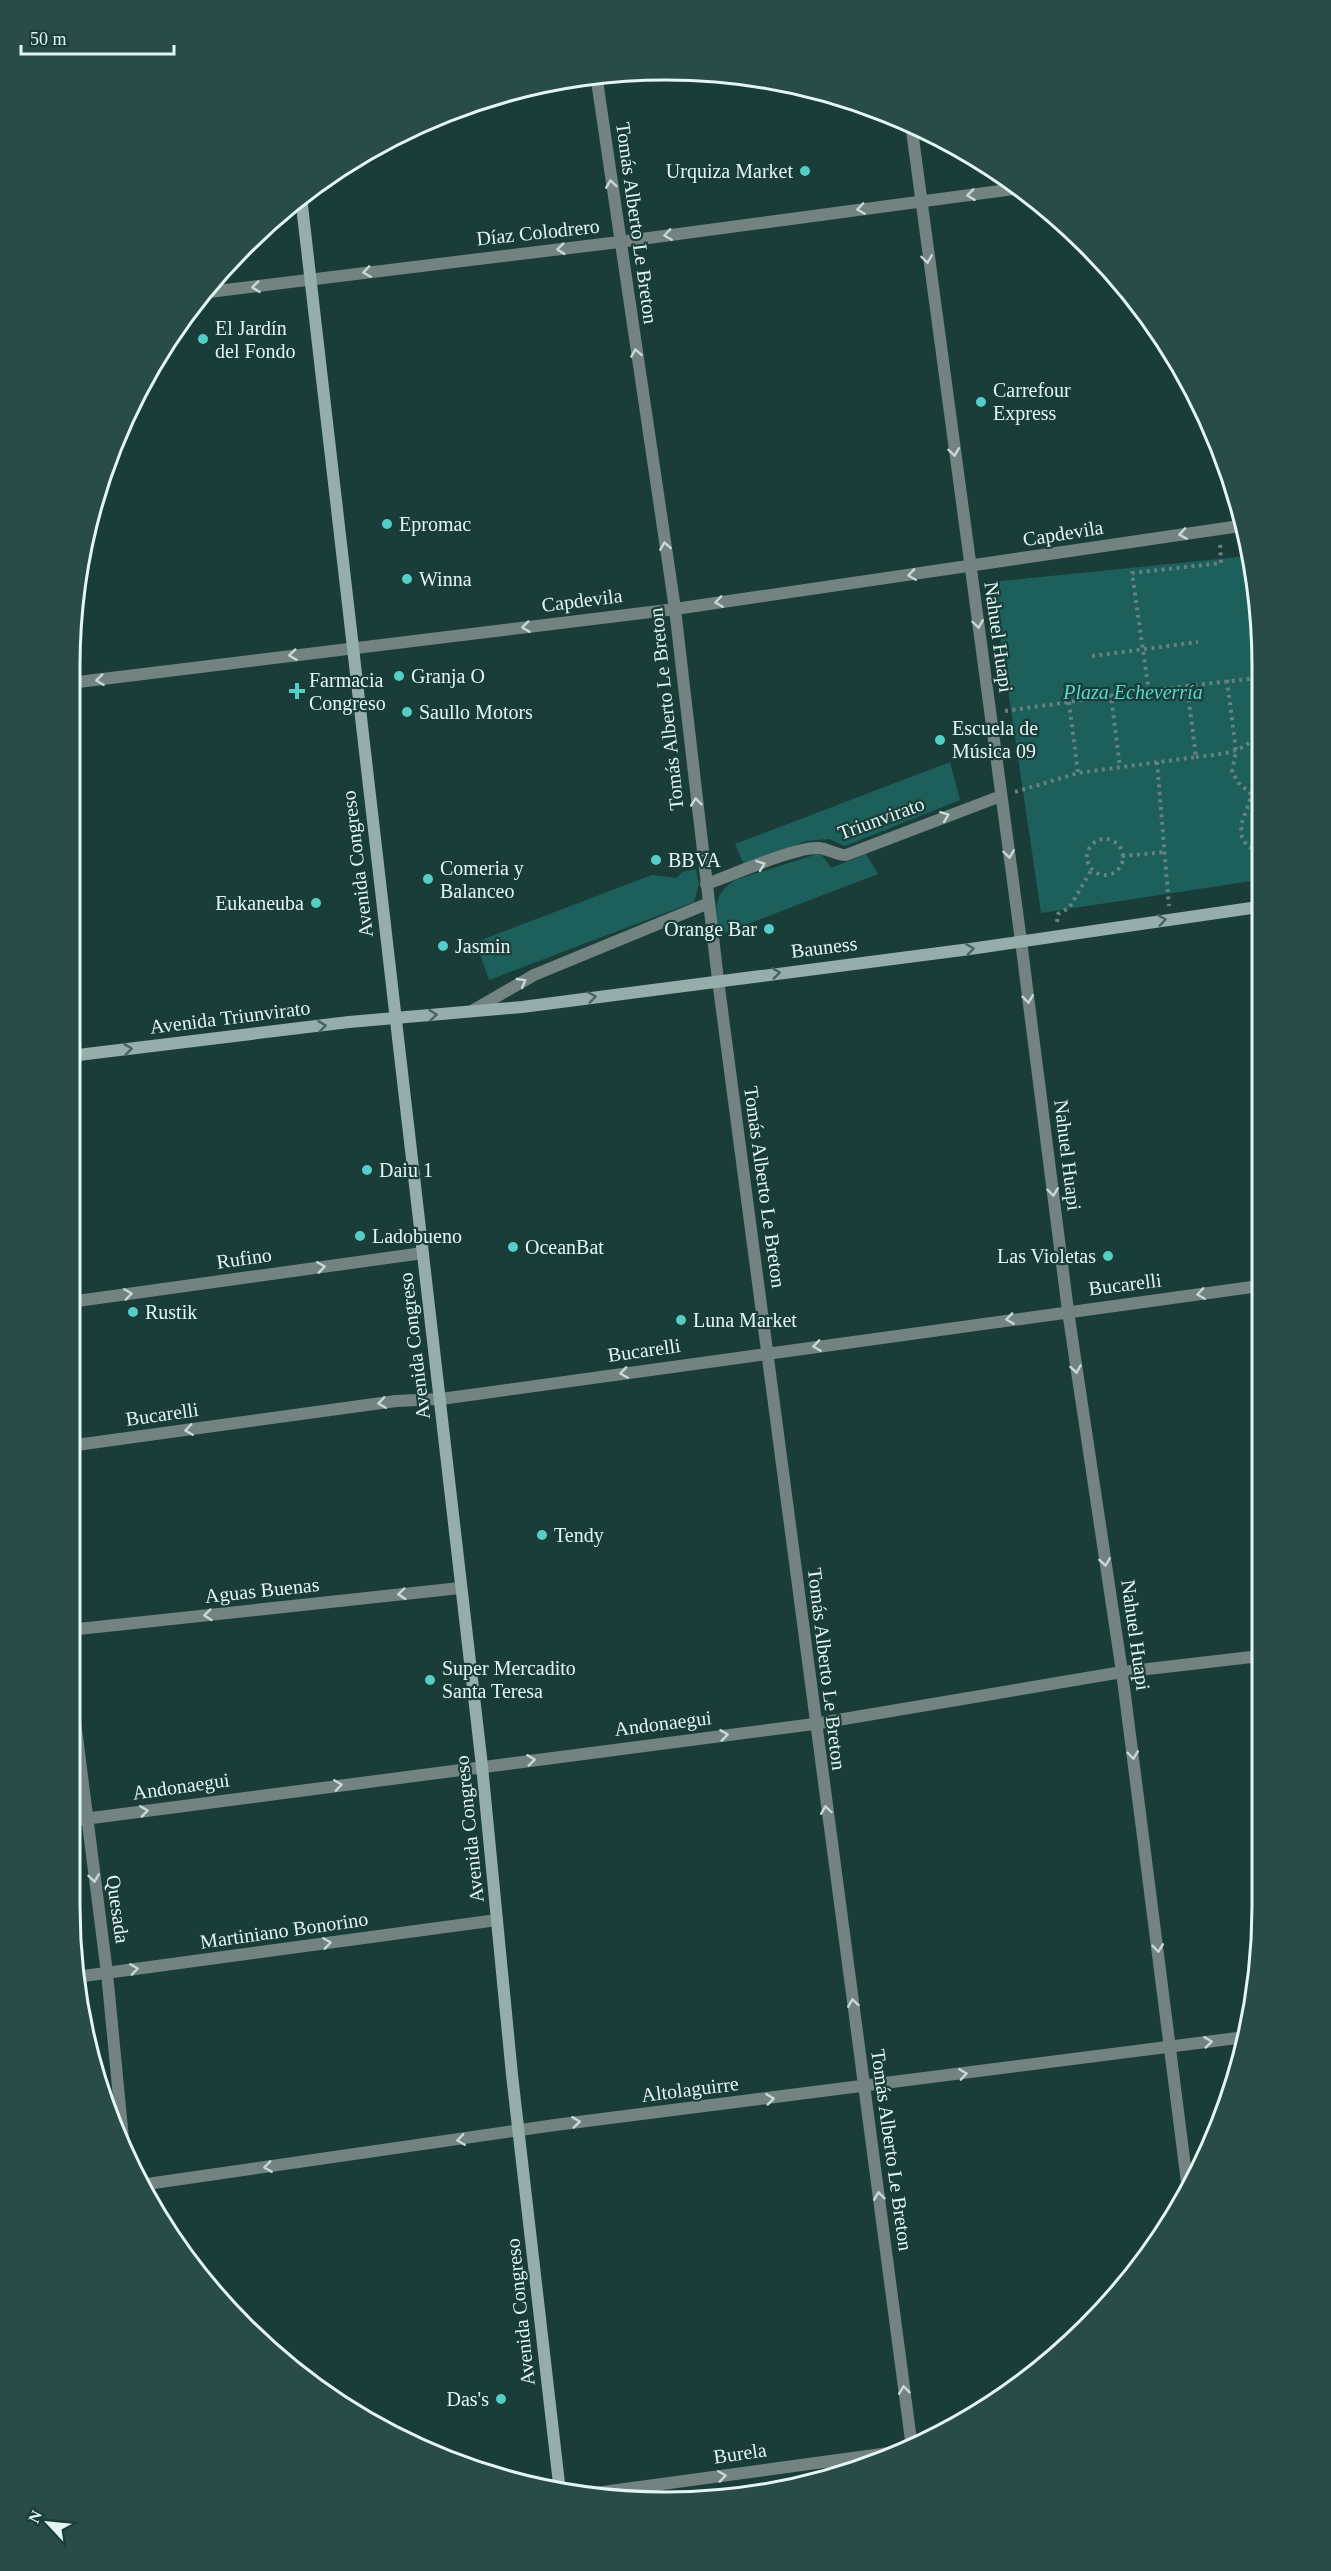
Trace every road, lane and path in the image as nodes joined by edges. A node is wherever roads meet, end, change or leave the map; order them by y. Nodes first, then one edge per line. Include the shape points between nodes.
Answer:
1 (597, 84) edge
2 (912, 134) edge
3 (1007, 190) edge
4 (919, 201) junction
5 (302, 206) edge
6 (619, 242) junction
7 (311, 280) junction
8 (215, 291) edge
9 (1235, 527) edge
10 (1220, 529) junction
11 (970, 567) junction
12 (675, 609) junction
13 (1198, 642) dead end
14 (351, 647) junction
15 (1144, 650) junction
16 (1092, 656) dead end
17 (1252, 678) edge
18 (1227, 680) junction
19 (80, 682) edge
20 (1187, 686) junction
21 (1149, 692) junction
22 (1111, 696) junction
23 (1069, 702) junction
24 (990, 713) junction
25 (1252, 741) edge
26 (1236, 751) junction
27 (1196, 757) junction
28 (1157, 762) junction
29 (1120, 767) junction
30 (1078, 773) junction
31 (1001, 796) junction
32 (1252, 848) edge
33 (1166, 852) junction
34 (1122, 856) junction
35 (1092, 869) junction
36 (706, 884) junction
37 (709, 903) junction
38 (1252, 908) edge
39 (1170, 919) junction
40 (1056, 936) junction
41 (1021, 940) junction
42 (718, 980) junction
43 (471, 1011) junction
44 (394, 1018) junction
45 (80, 1055) edge
46 (423, 1253) junction
47 (1252, 1287) edge
48 (80, 1301) edge
49 (1068, 1311) junction
50 (768, 1352) junction
51 (441, 1399) junction
52 (80, 1444) edge
53 (460, 1588) junction
54 (80, 1629) edge
55 (1252, 1657) edge
56 (1122, 1672) junction
57 (814, 1724) junction
58 (482, 1766) junction
59 (80, 1768) edge
60 (86, 1819) junction
61 (80, 1820) edge
62 (497, 1920) junction
63 (107, 1973) junction
64 (84, 1976) edge
65 (1236, 2038) edge
66 (1171, 2046) junction
67 (865, 2087) junction
68 (121, 2123) edge
69 (519, 2132) junction
70 (1186, 2174) edge
71 (150, 2184) edge
72 (911, 2438) edge
73 (864, 2456) edge
74 (559, 2481) edge
75 (622, 2489) edge

6 -> 1 street, Tomás Alberto Le Breton
2 - 4 street, Nahuel Huapi
3 -> 4 street, Díaz Colodrero
4 -> 6 street, Díaz Colodrero
4 -> 11 street, Nahuel Huapi
5 - 7 main road, Avenida Congreso
6 -> 7 street, Díaz Colodrero
12 -> 6 street, Tomás Alberto Le Breton
7 -> 8 street, Díaz Colodrero
7 - 14 main road, Avenida Congreso
9 - 10 street, Capdevila
10 -> 11 street, Capdevila
10 - 15 path via 1221,563 1132,573
11 -> 12 street, Capdevila
11 -> 24 street, Nahuel Huapi
12 -> 14 street, Capdevila
36 -> 12 street, Tomás Alberto Le Breton
13 - 15 path
14 -> 19 street, Capdevila
14 - 44 main road, Avenida Congreso
15 - 16 path
15 - 21 path
17 - 18 path
18 - 20 path
18 - 26 path
20 - 21 path
20 - 27 path
21 - 22 path
22 - 23 path
22 - 29 path
23 - 24 path
23 - 30 path
24 - 31 street, Nahuel Huapi
25 - 26 path
26 - 27 path
26 - 32 path via 1232,772 1251,797 1241,832
27 - 28 path
28 - 29 path
28 - 33 path
29 - 30 path
30 - 31 path
36 -> 31 street, Triunvirato via 793,853 820,848 834,855 846,855
31 -> 41 street, Nahuel Huapi
33 - 34 path
33 - 39 path
34 - 35 path via 1119,867 1110,874
34 - 35 path via 1114,842 1096,841 1087,856
35 - 40 path via 1068,908 1058,914
36 - 37 street, Tomás Alberto Le Breton
37 - 42 street, Tomás Alberto Le Breton
43 -> 37 street via 534,975
38 - 39 main road, Bauness
40 -> 39 main road, Bauness
40 - 41 main road, Bauness
42 -> 41 main road, Bauness
41 -> 49 street, Nahuel Huapi
43 -> 42 main road, Bauness
42 - 50 street, Tomás Alberto Le Breton
44 -> 43 main road, Bauness
45 -> 44 main road, Avenida Triunvirato
44 - 46 main road, Avenida Congreso
48 -> 46 street, Rufino
46 - 51 main road, Avenida Congreso
47 -> 49 street, Bucarelli
49 -> 50 street, Bucarelli
49 -> 56 street, Nahuel Huapi
50 -> 51 street, Bucarelli
50 - 57 street, Tomás Alberto Le Breton
51 -> 52 street, Bucarelli via 396,1401
51 - 53 main road, Avenida Congreso
53 -> 54 street, Aguas Buenas
53 - 58 main road, Avenida Congreso
55 - 56 street, Andonaegui
56 - 57 street, Andonaegui
56 -> 66 street, Nahuel Huapi
58 -> 57 street, Andonaegui
67 -> 57 street, Tomás Alberto Le Breton
60 -> 58 street, Andonaegui
58 - 62 main road, Avenida Congreso
59 - 60 street, Quesada
60 - 61 street, Andonaegui
60 -> 63 street, Quesada
63 -> 62 street, Martiniano Bonorino
62 - 69 main road, Avenida Congreso
63 - 64 street, Martiniano Bonorino
63 - 68 street, Quesada
66 -> 65 street, Altolaguirre
67 -> 66 street, Altolaguirre
66 - 70 street, Nahuel Huapi
69 -> 67 street, Altolaguirre
72 -> 67 street, Tomás Alberto Le Breton
69 -> 71 street, Altolaguirre
69 - 74 main road, Avenida Congreso
75 -> 73 street, Burela

